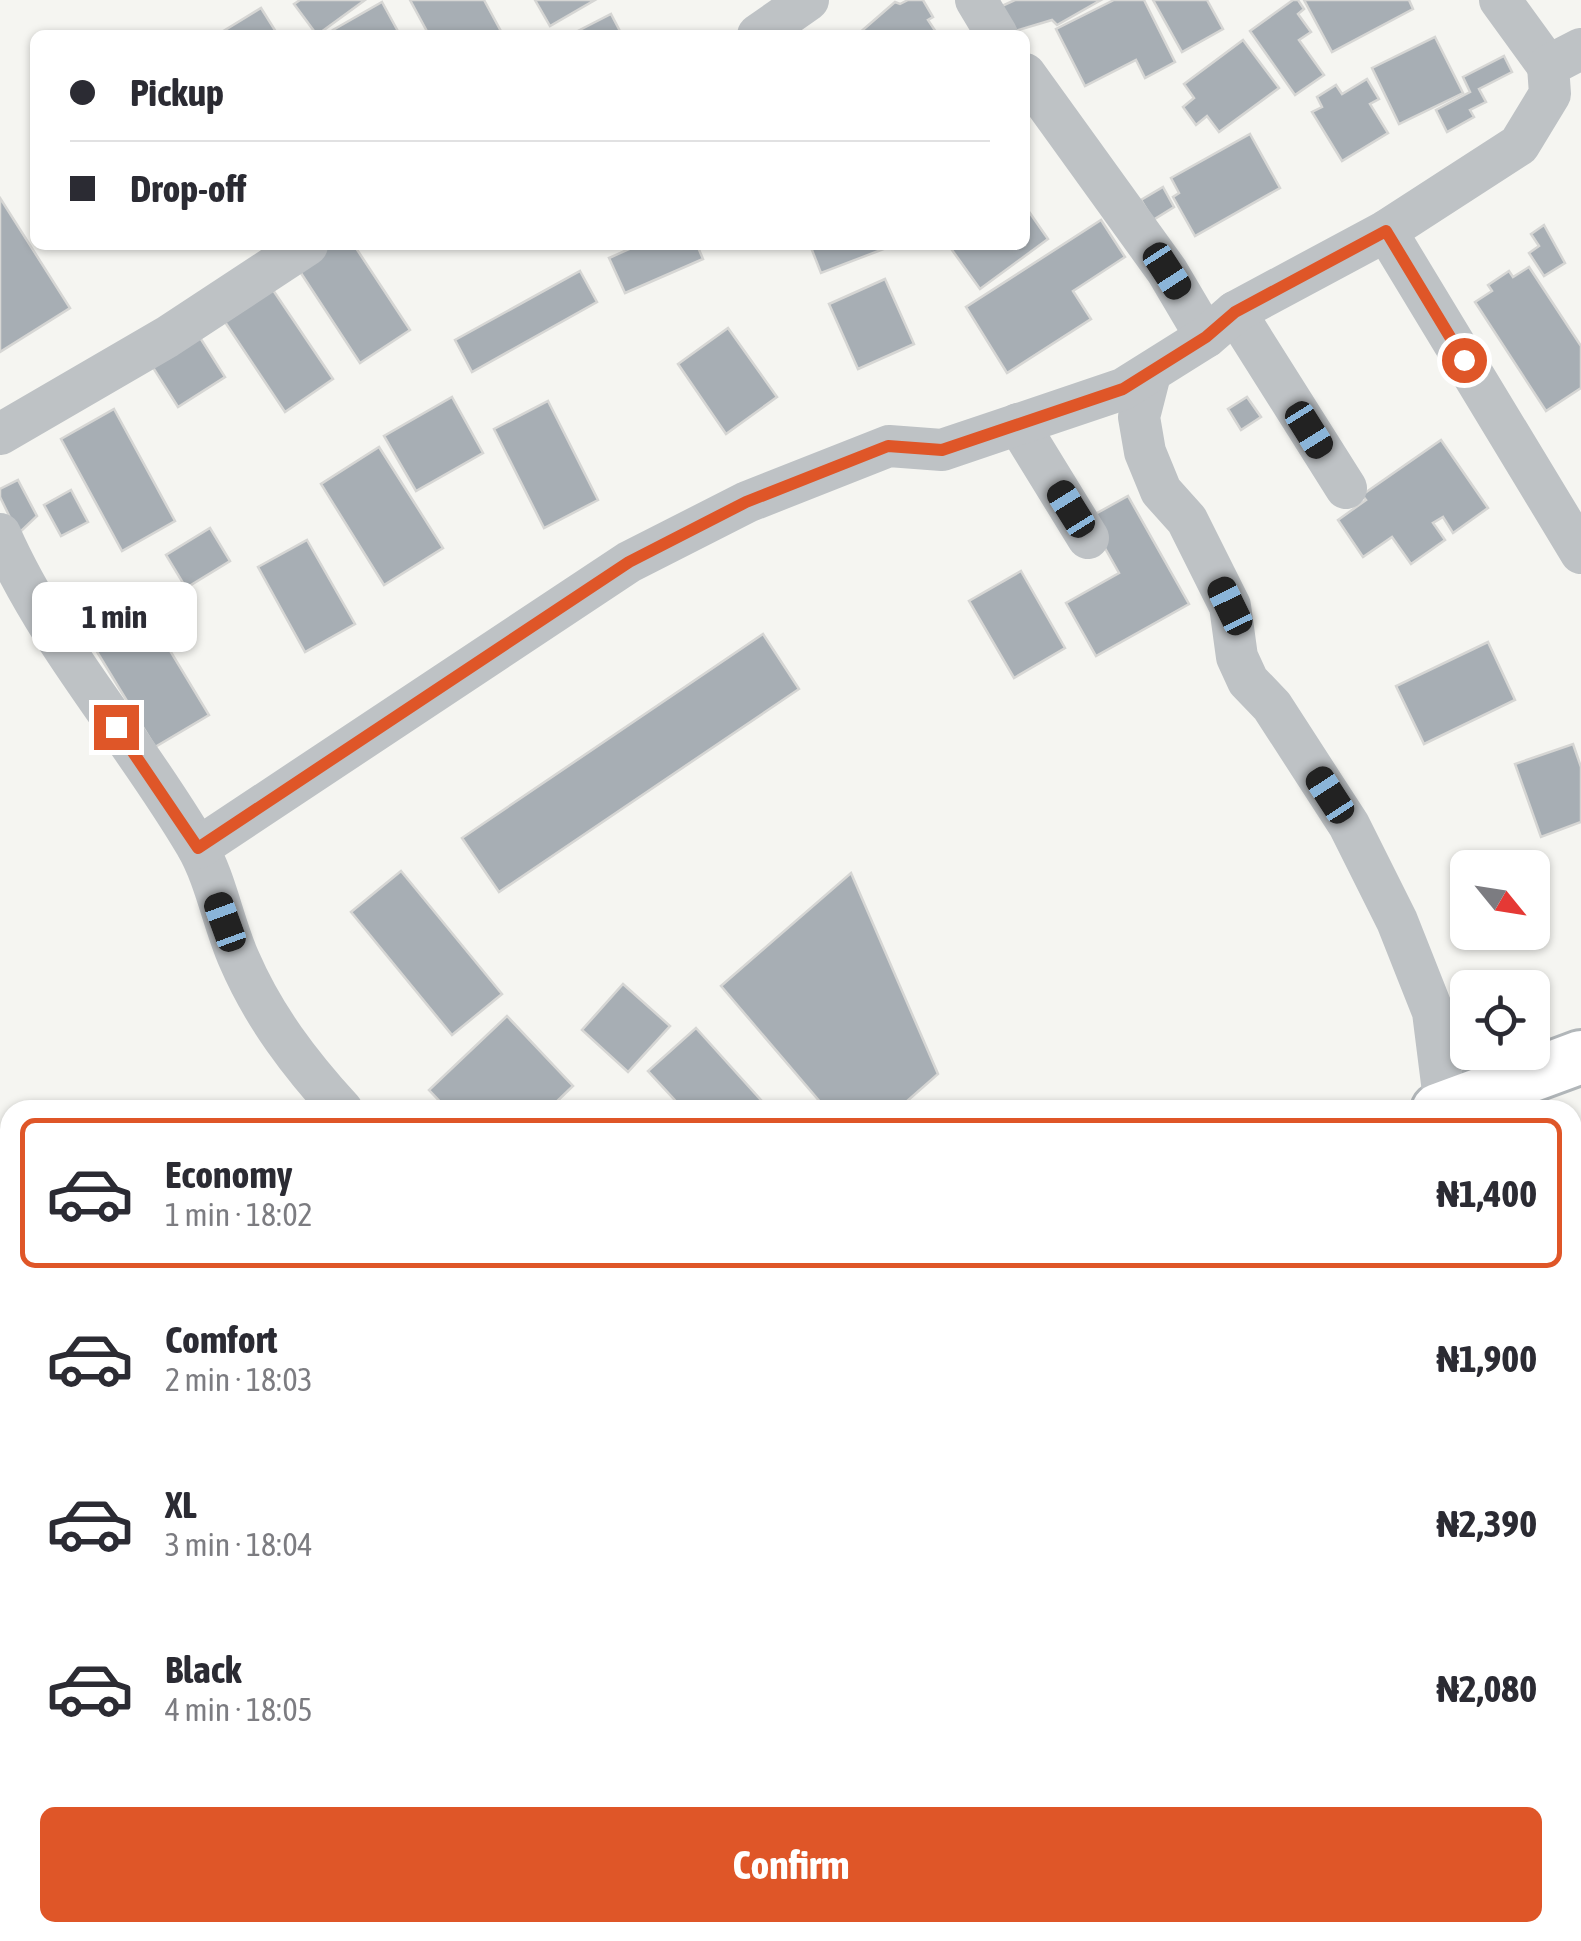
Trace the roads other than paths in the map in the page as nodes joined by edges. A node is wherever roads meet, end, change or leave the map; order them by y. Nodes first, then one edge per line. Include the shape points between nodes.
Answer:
1 (808, 0) edge
2 (976, 0) edge
3 (1500, 0) edge
4 (765, 30) edge
5 (994, 30) edge
6 (1564, 58) edge
7 (1030, 81) edge
8 (1386, 231) junction
9 (299, 250) edge
10 (1220, 325) junction
11 (1150, 374) junction
12 (1018, 424) junction
13 (0, 434) edge
14 (1346, 488) dead end
15 (0, 534) edge
16 (1088, 538) dead end
17 (1581, 553) edge
18 (198, 848) junction
19 (1581, 1057) edge
20 (333, 1100) edge
21 (1440, 1100) edge
22 (1465, 1100) edge

1 - 4 street
2 - 5 street
3 - 6 street
6 - 8 street via 1519,145
7 - 10 street via 1167,271
8 - 10 street
8 - 17 street
9 - 13 street
10 - 11 street
10 - 14 street
11 - 12 street
11 - 21 street via 1138,417 1144,452 1230,606 1237,657 1248,680 1350,824 1397,921 1432,1012
12 - 16 street
12 - 18 street via 942,450 888,446 746,502 629,562
15 - 18 street via 74,666
18 - 20 street via 238,960 273,1027
19 - 22 main road

